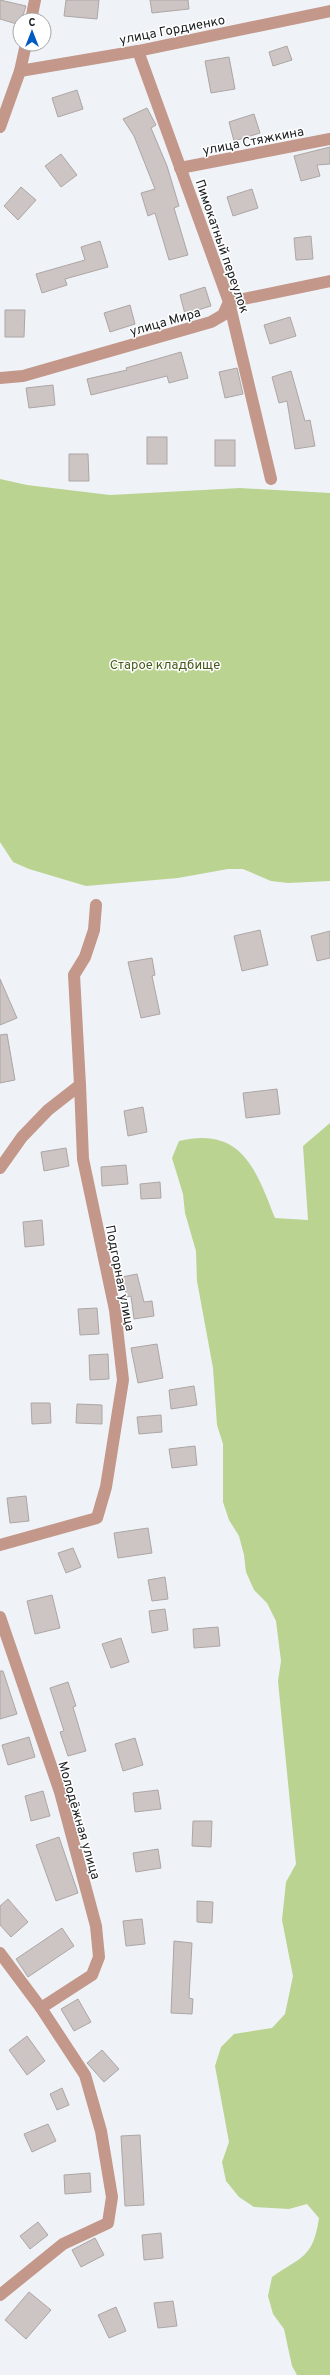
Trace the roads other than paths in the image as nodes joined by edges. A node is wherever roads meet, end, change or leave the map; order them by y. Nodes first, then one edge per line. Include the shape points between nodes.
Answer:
1 (35, 0) edge
2 (330, 11) edge
3 (33, 12) edge
4 (138, 51) junction
5 (24, 52) edge
6 (20, 71) junction
7 (0, 127) edge
8 (330, 139) edge
9 (180, 168) junction
10 (330, 281) edge
11 (229, 302) junction
12 (0, 378) edge
13 (271, 479) dead end
14 (96, 905) dead end
15 (80, 1085) junction
16 (0, 1168) edge
17 (0, 1545) edge
18 (0, 1617) edge
19 (0, 1953) edge
20 (41, 2008) junction
21 (0, 2295) edge

1 - 3 street
2 - 4 street, улица Гордиенко
4 - 6 street, улица Гордиенко
4 - 9 street, Пимокатный переулок
5 - 6 street
6 - 7 street
8 - 9 street, улица Стяжкина
9 - 11 street, Пимокатный переулок
10 - 11 street
11 - 12 street, улица Мира via 223,315 212,322 23,376
11 - 13 street, Пимокатный переулок
14 - 15 street via 94,930 85,957 74,975
15 - 16 street via 43,1115 22,1137
15 - 17 street, Подгорная улица via 83,1159 115,1310 123,1380 116,1432 106,1487 97,1518
18 - 20 street, Молодёжная улица via 60,1792 96,1926 99,1957 92,1975
19 - 20 street
20 - 21 street via 85,2075 101,2131 112,2198 108,2223 63,2244

